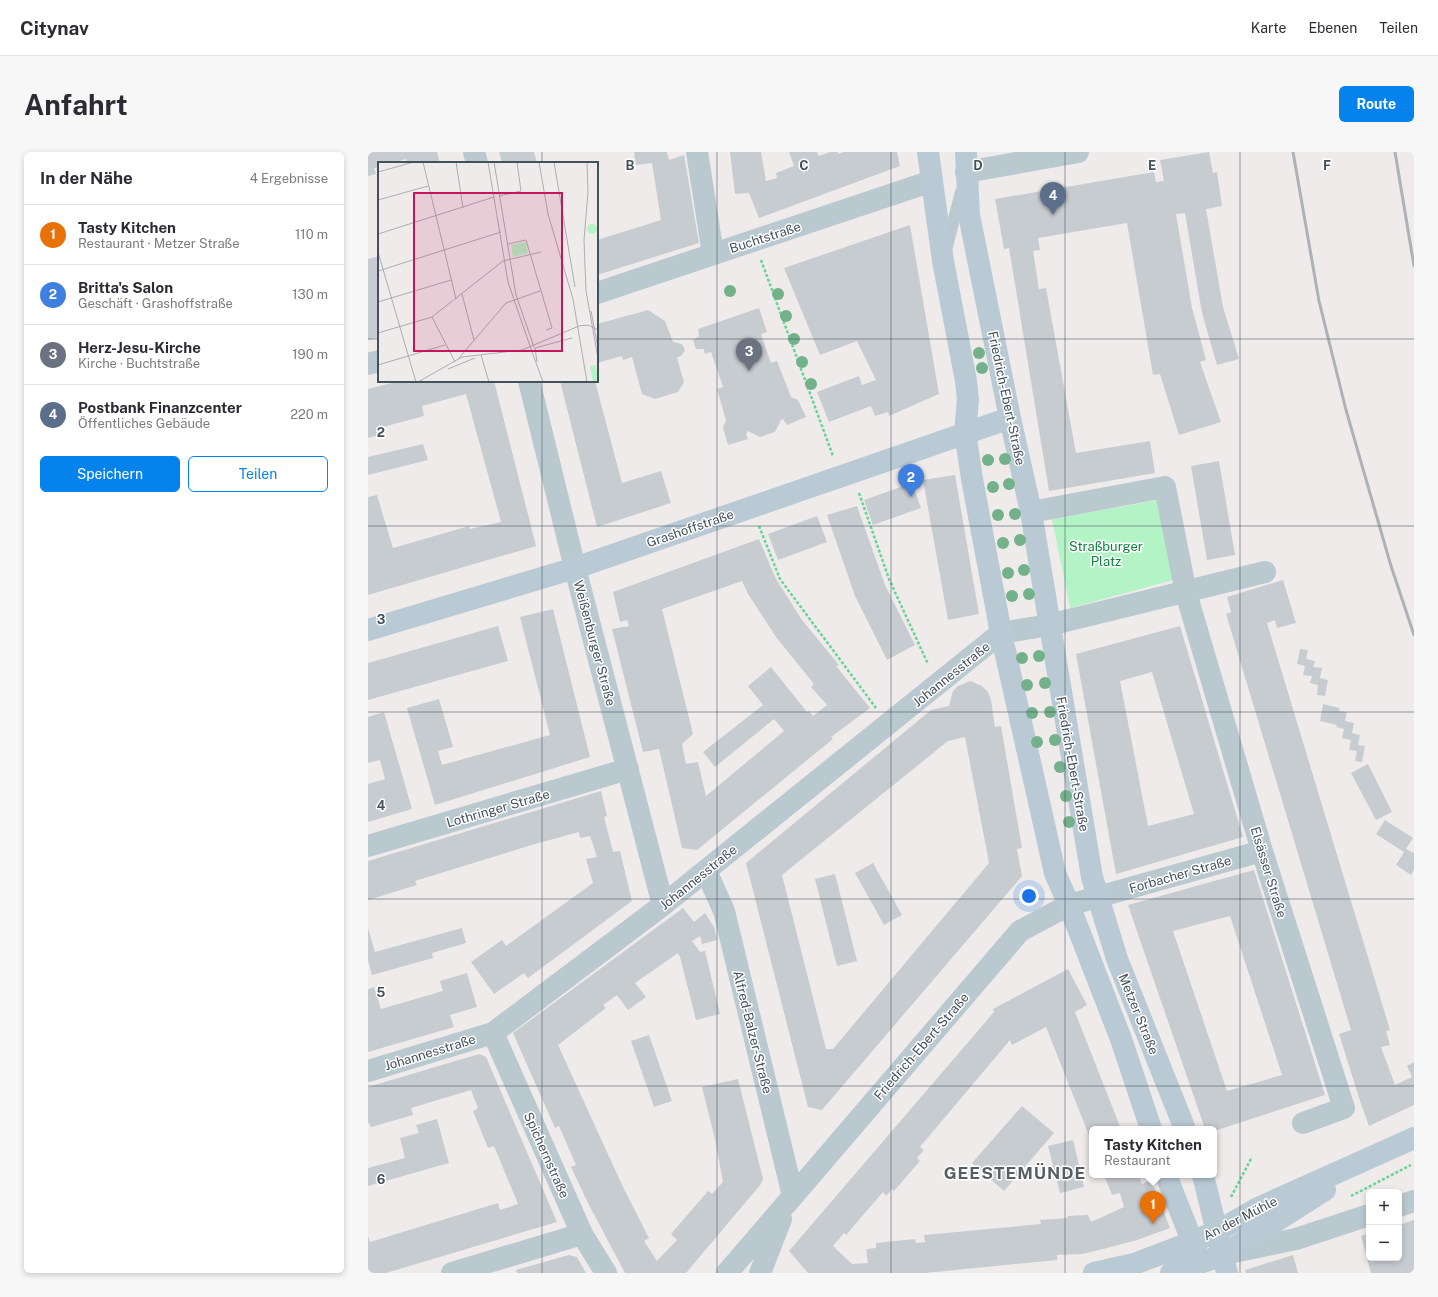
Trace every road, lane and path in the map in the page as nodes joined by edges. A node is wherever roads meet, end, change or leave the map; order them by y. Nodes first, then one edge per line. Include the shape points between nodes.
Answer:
1 (474, 152) edge
2 (697, 152) edge
3 (928, 152) edge
4 (1078, 152) edge
5 (477, 162) edge
6 (966, 162) edge
7 (932, 181) junction
8 (754, 241) junction
9 (713, 254) junction
10 (943, 261) junction
11 (598, 293) edge
12 (378, 361) edge
13 (368, 364) edge
14 (529, 382) edge
15 (1010, 418) junction
16 (965, 432) junction
17 (846, 474) junction
18 (752, 507) junction
19 (1031, 512) junction
20 (575, 568) junction
21 (1265, 572) dead end
22 (1186, 593) junction
23 (1049, 625) junction
24 (368, 630) edge
25 (1001, 633) junction
26 (937, 685) junction
27 (888, 724) junction
28 (628, 769) junction
29 (368, 846) edge
30 (1262, 851) junction
31 (706, 871) junction
32 (1098, 897) junction
33 (664, 905) junction
34 (1069, 905) junction
35 (492, 1033) junction
36 (368, 1071) edge
37 (1303, 1123) dead end
38 (1150, 1126) edge
39 (1184, 1126) edge
40 (1414, 1138) edge
41 (1383, 1152) junction
42 (1252, 1157) dead end
43 (1414, 1163) edge
44 (1167, 1178) edge
45 (1205, 1178) edge
46 (1347, 1198) dead end
47 (790, 1200) junction
48 (1414, 1201) edge
49 (1402, 1205) edge
50 (1366, 1216) edge
51 (1218, 1231) junction
52 (582, 1234) junction
53 (1192, 1242) junction
54 (1225, 1264) edge
55 (1202, 1268) edge
56 (452, 1273) edge
57 (606, 1273) edge
58 (727, 1273) edge
59 (760, 1273) edge
60 (1094, 1273) edge
61 (1171, 1273) edge

1 - 5 street
2 - 9 street
3 - 7 main road
4 - 6 street
6 - 7 main road
6 - 10 lane
6 - 15 main road, Friedrich-Ebert-Straße via 969,215
7 - 8 street, Buchtstraße
7 - 10 main road
8 - 9 street, Buchtstraße
8 - 17 path
9 - 11 street, Buchtstraße
10 - 16 main road via 966,380 968,400
12 - 13 street
14 - 20 street, Weißenburger Straße
15 - 16 main road, Grashoffstraße
15 - 19 main road, Friedrich-Ebert-Straße
16 - 17 main road, Grashoffstraße
16 - 25 main road
17 - 18 main road, Grashoffstraße
17 - 26 path via 889,579
18 - 20 main road, Grashoffstraße
18 - 27 path via 780,579
19 - 22 street via 1165,487
19 - 23 main road, Friedrich-Ebert-Straße
20 - 24 main road, Grashoffstraße
20 - 28 street, Weißenburger Straße
21 - 22 street
22 - 23 street
22 - 30 street, Elsässer Straße
23 - 25 street
23 - 32 main road, Friedrich-Ebert-Straße via 1092,877
25 - 26 street, Johannesstraße
25 - 34 main road via 1055,873
26 - 27 street, Johannesstraße
27 - 31 street, Johannesstraße
28 - 29 street, Lothringer Straße
28 - 33 street, Weißenburger Straße
30 - 32 street, Forbacher Straße
30 - 37 street, Elsässer Straße via 1344,1108
31 - 33 street, Johannesstraße
31 - 47 street, Alfred-Balzer-Straße via 724,910
32 - 34 street, Friedrich-Ebert-Straße
32 - 39 main road, Metzer Straße via 1117,959
33 - 35 street, Johannesstraße
34 - 38 main road, Metzer Straße via 1121,1039
34 - 47 street, Friedrich-Ebert-Straße via 1020,931
35 - 36 street, Johannesstraße
35 - 52 street, Spichernstraße
40 - 41 main road, An der Mühle
41 - 51 main road, An der Mühle via 1258,1208
41 - 54 main road, An der Mühle
42 - 51 path via 1234,1190
43 - 46 path
44 - 53 main road
45 - 51 main road
47 - 58 street, Friedrich-Ebert-Straße
47 - 59 street, Friedrich-Ebert-Straße
48 - 49 street
50 - 54 street, An der Mühle
51 - 53 main road, An der Mühle
51 - 54 main road
52 - 56 street
52 - 57 street, Spichernstraße
53 - 55 main road
53 - 60 main road, An der Mühle via 1134,1264
54 - 55 main road, An der Mühle
55 - 61 main road, An der Mühle

